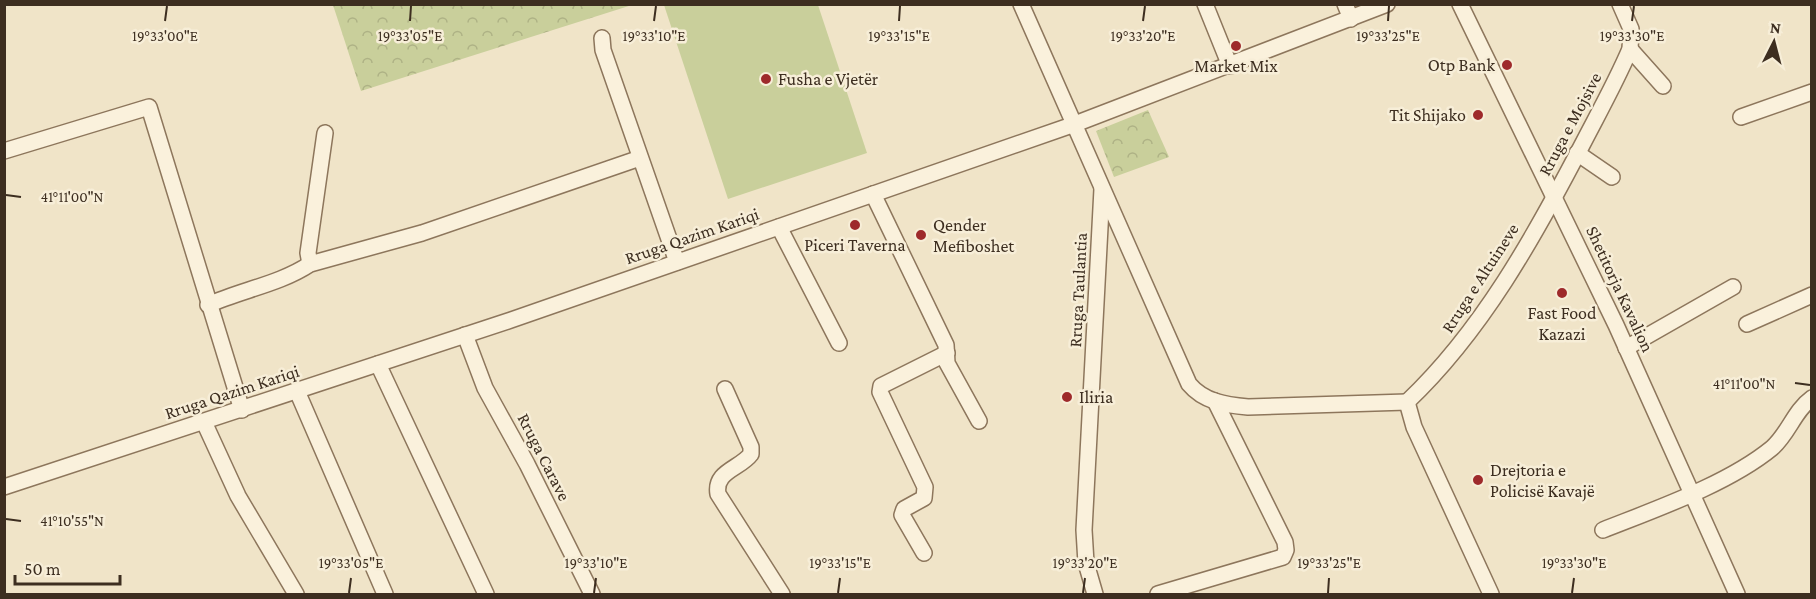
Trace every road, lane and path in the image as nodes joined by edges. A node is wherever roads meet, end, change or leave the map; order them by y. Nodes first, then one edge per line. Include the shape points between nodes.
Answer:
1 (1021, 4) edge
2 (1205, 4) edge
3 (1387, 4) edge
4 (1460, 4) edge
5 (1620, 4) edge
6 (1348, 12) edge
7 (602, 38) dead end
8 (1630, 49) junction
9 (1230, 66) junction
10 (1663, 86) dead end
11 (1812, 92) edge
12 (1741, 117) dead end
13 (1075, 124) junction
14 (325, 133) dead end
15 (4, 151) edge
16 (1577, 153) junction
17 (640, 158) junction
18 (1612, 177) dead end
19 (1102, 183) junction
20 (873, 194) junction
21 (1555, 196) junction
22 (779, 227) junction
23 (677, 262) junction
24 (310, 264) junction
25 (1733, 287) dead end
26 (1812, 295) edge
27 (208, 305) junction
28 (1747, 324) dead end
29 (465, 335) junction
30 (839, 343) dead end
31 (1626, 348) junction
32 (946, 353) junction
33 (378, 364) junction
34 (724, 389) dead end
35 (297, 391) junction
36 (1812, 398) edge
37 (1215, 401) junction
38 (1407, 402) junction
39 (242, 410) junction
40 (979, 421) dead end
41 (204, 422) junction
42 (4, 487) edge
43 (1692, 493) junction
44 (1603, 530) dead end
45 (924, 553) dead end
46 (296, 594) edge
47 (385, 594) edge
48 (486, 594) edge
49 (592, 594) edge
50 (782, 594) edge
51 (1095, 594) edge
52 (1158, 594) edge
53 (1491, 594) edge
54 (1737, 594) edge

1 - 13 street, Rruga Taulantia
2 - 9 street
3 - 6 street, Rruga Qazim Kariqi
4 - 21 street, Shetitorja Kavalion
5 - 8 street via 1631,29
6 - 9 street, Rruga Qazim Kariqi
7 - 17 street
8 - 10 street
8 - 16 street, Rruga e Mojsive
9 - 13 street, Rruga Qazim Kariqi
11 - 12 street
13 - 19 street, Rruga Taulantia
13 - 20 street, Rruga Qazim Kariqi
14 - 24 street via 308,253
15 - 27 street via 149,107
16 - 18 street
16 - 21 street, Rruga e Mojsive
17 - 23 street
17 - 24 street via 422,233
19 - 37 street via 1189,384 1198,395
19 - 51 street, Rruga Taulantia via 1084,530 1086,563
20 - 22 street, Rruga Qazim Kariqi
20 - 32 street via 946,345
21 - 31 street, Shetitorja Kavalion
21 - 38 street, Rruga e Altuineve via 1468,337
22 - 23 street, Rruga Qazim Kariqi
22 - 30 street
23 - 29 street, Rruga Qazim Kariqi
24 - 27 street via 297,273 235,292
25 - 31 street
26 - 28 street
27 - 39 street
29 - 33 street, Rruga Qazim Kariqi
29 - 49 street, Rruga Carave via 484,388
31 - 43 street, Shetitorja Kavalion
32 - 40 street via 947,363
32 - 45 street via 881,386 880,392 924,487 924,498 904,509 902,515
33 - 35 street, Rruga Qazim Kariqi
33 - 48 street
34 - 50 street via 752,454 721,476 718,494
35 - 39 street, Rruga Qazim Kariqi
35 - 47 street
36 - 43 street via 1794,416 1784,437 1771,448
37 - 38 street via 1248,407
37 - 52 street via 1286,550 1283,557
38 - 53 street via 1414,427
39 - 41 street, Rruga Qazim Kariqi
41 - 42 street, Rruga Qazim Kariqi
41 - 46 street via 238,496
43 - 44 street
43 - 54 street, Shetitorja Kavalion

